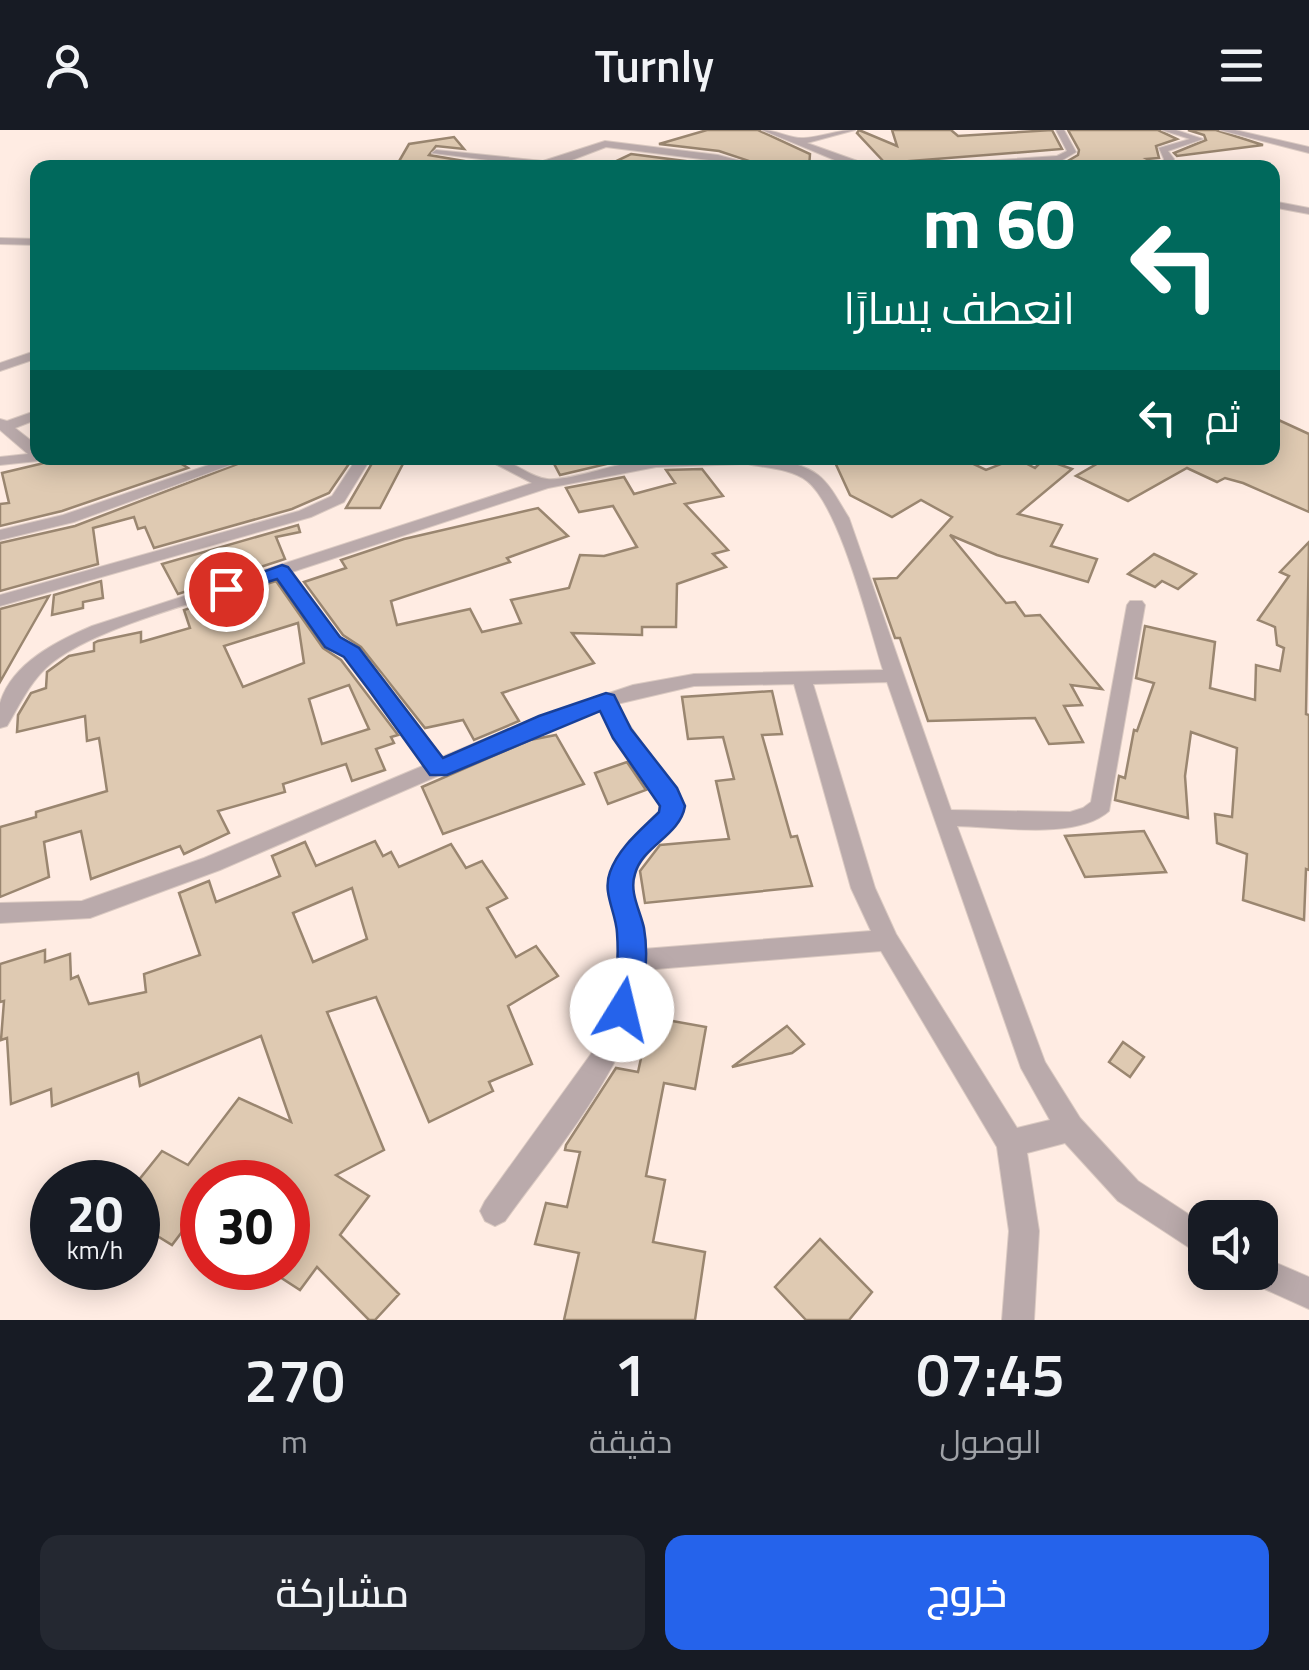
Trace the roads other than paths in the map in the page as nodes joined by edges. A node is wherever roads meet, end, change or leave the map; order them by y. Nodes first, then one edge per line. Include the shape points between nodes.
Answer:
1 (771, 130) edge
2 (851, 130) edge
3 (1060, 130) edge
4 (1166, 130) edge
5 (1225, 130) edge
6 (803, 141) junction
7 (1309, 150) edge
8 (436, 152) dead end
9 (718, 158) junction
10 (507, 160) edge
11 (555, 160) edge
12 (715, 160) edge
13 (727, 160) edge
14 (835, 160) edge
15 (1059, 160) edge
16 (1169, 160) edge
17 (1280, 206) edge
18 (1309, 212) edge
19 (0, 240) edge
20 (30, 242) edge
21 (0, 352) edge
22 (30, 352) edge
23 (30, 355) edge
24 (0, 367) edge
25 (30, 417) edge
26 (3, 425) edge
27 (30, 449) edge
28 (30, 457) edge
29 (0, 462) edge
30 (222, 465) edge
31 (359, 465) edge
32 (505, 465) edge
33 (645, 465) edge
34 (780, 465) edge
35 (810, 465) edge
36 (817, 480) junction
37 (544, 484) junction
38 (0, 535) edge
39 (282, 571) junction
40 (0, 601) edge
41 (1136, 604) dead end
42 (893, 676) junction
43 (802, 680) junction
44 (606, 700) junction
45 (0, 721) edge
46 (439, 769) junction
47 (943, 818) junction
48 (0, 913) edge
49 (887, 940) junction
50 (630, 960) junction
51 (1070, 1128) junction
52 (1011, 1143) junction
53 (495, 1211) dead end
54 (1188, 1232) edge
55 (1278, 1279) edge
56 (1309, 1294) edge
57 (1018, 1320) edge

1 - 6 street
2 - 6 street
3 - 15 street via 1072,152
4 - 16 street via 1200,139 1162,150
5 - 7 street
6 - 14 street
8 - 10 street
9 - 11 street via 606,144
9 - 12 street
9 - 13 street
17 - 18 street
19 - 20 street
21 - 22 street
23 - 24 street
25 - 26 street
26 - 27 street
28 - 29 street
30 - 38 street via 68,520
31 - 40 street via 338,498 305,514
32 - 37 street
33 - 37 street
34 - 36 street
35 - 36 street
36 - 42 street via 841,518
37 - 39 street
39 - 45 street via 54,649 28,672
39 - 46 street
41 - 47 street via 1101,805 1070,820
42 - 43 street
42 - 47 street
43 - 44 street via 694,680
43 - 49 street via 863,888
44 - 46 street
44 - 50 street via 672,806 621,876
46 - 48 street via 82,911
47 - 51 street via 1034,1068
49 - 50 street
49 - 52 street
50 - 53 street via 630,987 600,1064
51 - 52 street
51 - 54 street via 1128,1191
52 - 57 street via 1024,1231
55 - 56 street

